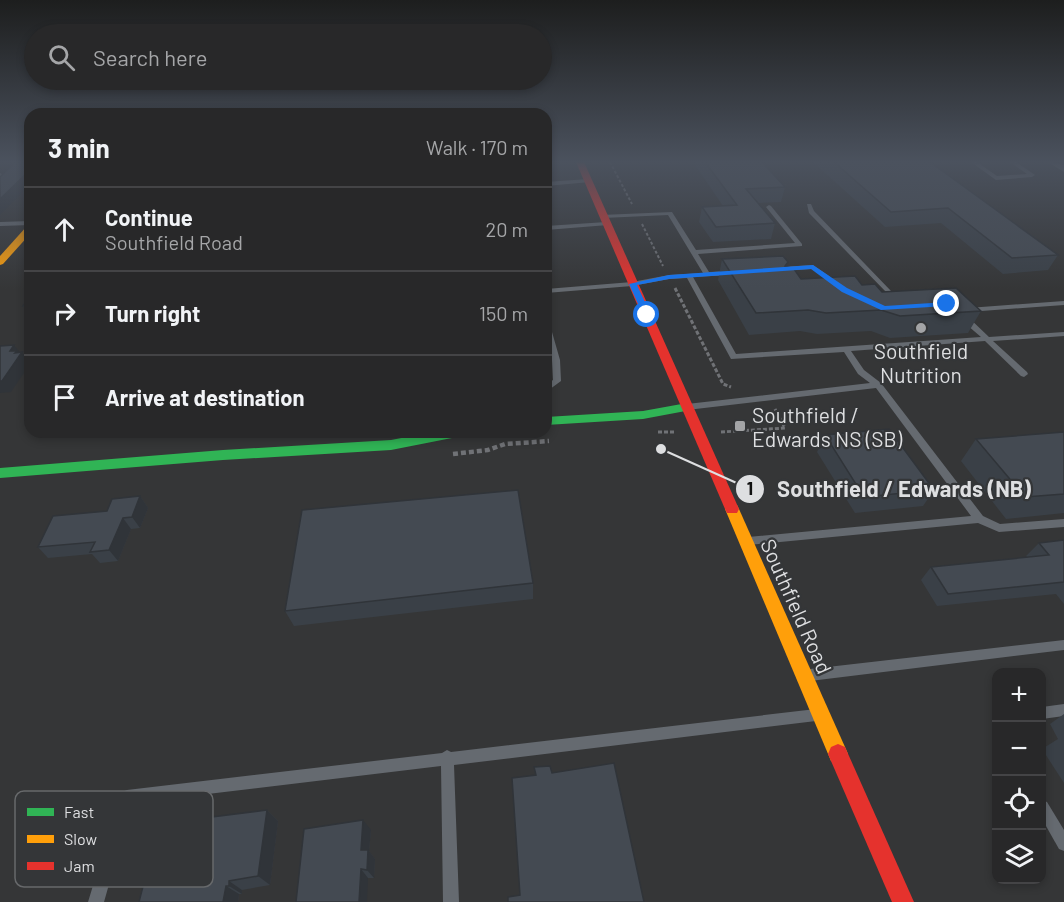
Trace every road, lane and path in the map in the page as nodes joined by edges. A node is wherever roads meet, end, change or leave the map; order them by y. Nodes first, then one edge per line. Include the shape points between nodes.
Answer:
1 (598, 204) edge
2 (632, 204) edge
3 (809, 205) dead end
4 (769, 207) dead end
5 (634, 208) dead end
6 (605, 220) junction
7 (640, 221) dead end
8 (24, 223) edge
9 (0, 224) edge
10 (552, 227) edge
11 (24, 241) edge
12 (694, 252) junction
13 (0, 262) edge
14 (778, 270) edge
15 (742, 272) edge
16 (707, 274) junction
17 (689, 276) junction
18 (669, 277) junction
19 (633, 284) junction
20 (826, 284) edge
21 (836, 284) junction
22 (845, 290) edge
23 (552, 291) edge
24 (889, 292) edge
25 (1064, 303) edge
26 (1064, 334) edge
27 (987, 339) junction
28 (552, 346) edge
29 (846, 349) junction
30 (1024, 374) dead end
31 (552, 385) edge
32 (878, 385) junction
33 (740, 386) dead end
34 (773, 406) dead end
35 (687, 407) junction
36 (552, 422) edge
37 (737, 432) dead end
38 (407, 438) edge
39 (0, 473) edge
40 (979, 519) junction
41 (1064, 523) edge
42 (745, 542) junction
43 (1064, 645) edge
44 (804, 676) junction
45 (1064, 710) edge
46 (1046, 712) edge
47 (821, 714) junction
48 (447, 757) junction
49 (175, 791) edge
50 (1046, 815) edge
51 (1064, 844) edge
52 (100, 887) edge
53 (96, 902) edge
54 (451, 902) edge
55 (903, 902) edge

1 - 6 main road, Southfield Road
2 - 5 path
3 - 24 lane via 811,212
4 - 12 lane via 800,245
6 - 10 lane
6 - 12 lane via 670,213
6 - 19 main road, Southfield Road
7 - 18 path
8 - 9 lane
11 - 13 main road
12 - 16 lane
14 - 21 lane via 813,267
15 - 16 lane
16 - 17 lane
17 - 18 lane
17 - 29 lane via 734,357
18 - 19 lane
18 - 33 path via 723,384
19 - 23 lane
19 - 35 main road, Southfield Road
20 - 21 lane
21 - 22 lane
25 - 27 lane via 957,311
26 - 27 lane
27 - 29 lane
27 - 30 lane
28 - 31 lane via 557,381
29 - 32 lane via 861,372
32 - 35 lane
32 - 40 lane
34 - 37 path via 785,428
35 - 36 main road via 643,415
35 - 42 main road, Southfield Road
38 - 39 main road via 391,445 350,449
40 - 41 lane via 999,528
40 - 42 lane
42 - 44 main road, Southfield Road
43 - 44 lane
44 - 47 main road, Southfield Road
45 - 46 lane
47 - 48 lane
47 - 55 main road, Southfield Road
48 - 49 lane
48 - 54 lane
50 - 51 lane
52 - 53 lane

